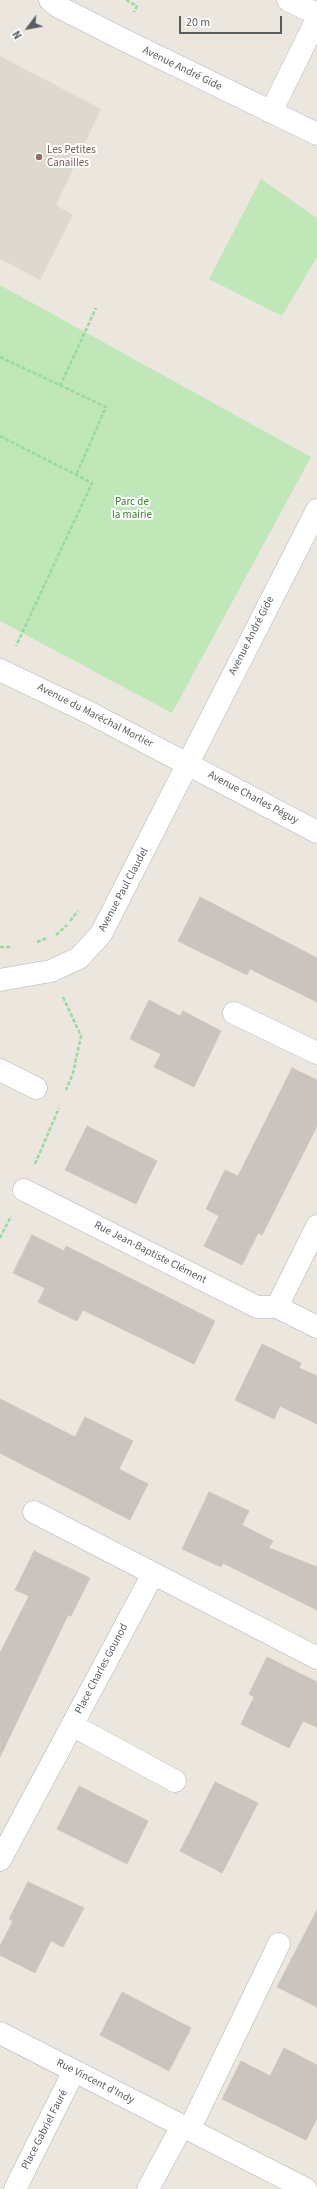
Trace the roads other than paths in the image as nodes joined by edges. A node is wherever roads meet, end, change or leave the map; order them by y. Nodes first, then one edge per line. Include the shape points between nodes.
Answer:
1 (50, 0) edge
2 (288, 0) edge
3 (317, 14) edge
4 (317, 19) edge
5 (270, 112) junction
6 (317, 134) edge
7 (317, 510) edge
8 (2, 671) edge
9 (188, 764) junction
10 (317, 832) edge
11 (0, 980) edge
12 (234, 1013) dead end
13 (317, 1053) edge
14 (0, 1070) edge
15 (36, 1088) dead end
16 (24, 1190) dead end
17 (317, 1226) edge
18 (277, 1307) junction
19 (317, 1327) edge
20 (34, 1512) dead end
21 (153, 1574) junction
22 (317, 1658) edge
23 (72, 1725) junction
24 (175, 1781) dead end
25 (0, 1860) edge
26 (279, 1944) dead end
27 (0, 2033) edge
28 (74, 2071) junction
29 (186, 2128) junction
30 (15, 2189) edge
31 (148, 2189) edge
32 (306, 2189) edge

1 - 5 street, Avenue André Gide via 86,21
2 - 3 street
4 - 5 street
5 - 6 street, Avenue André Gide
7 - 9 street, Avenue André Gide
8 - 9 street, Avenue du Maréchal Mortier via 62,698
9 - 10 street, Avenue Charles Péguy
9 - 11 street, Avenue Paul Claudel via 101,934 79,958 51,971
12 - 13 street
14 - 15 street
16 - 18 street, Rue Jean-Baptiste Clément via 257,1306
17 - 18 street
18 - 19 street, Rue Jean-Baptiste Clément
20 - 21 street
21 - 22 street
21 - 23 street, Place Charles Gounod
23 - 24 street, Place Charles Gounod
23 - 25 street
26 - 29 street
27 - 28 street, Rue Vincent d'Indy
28 - 29 street, Rue Vincent d'Indy
28 - 30 street, Place Gabriel Fauré
29 - 31 street
29 - 32 street, Rue Vincent d'Indy

